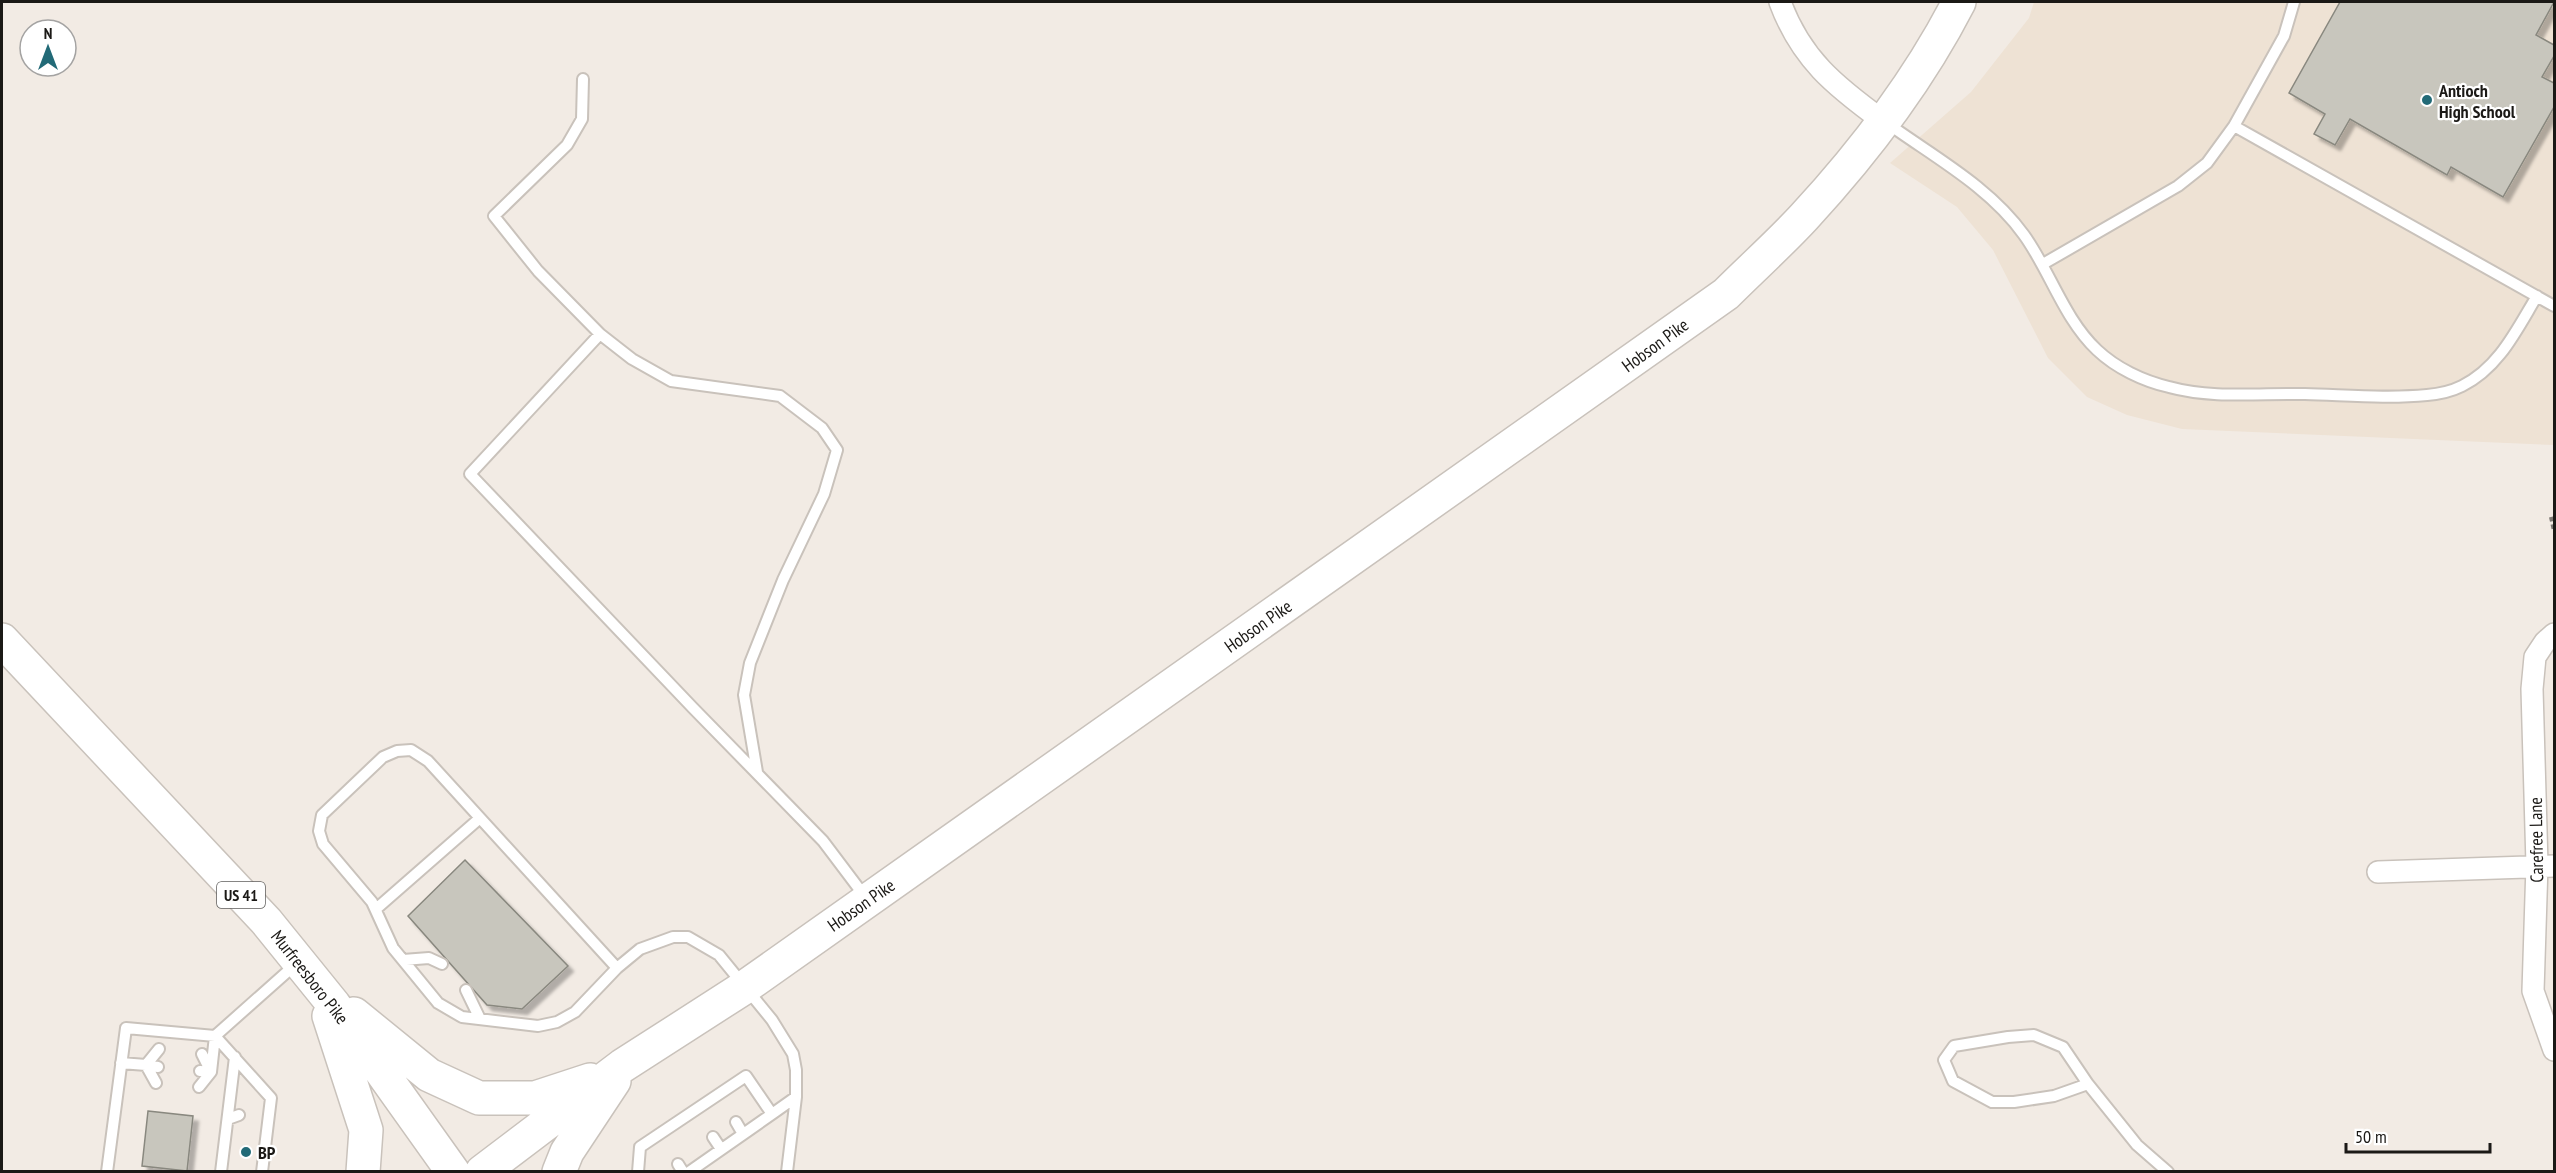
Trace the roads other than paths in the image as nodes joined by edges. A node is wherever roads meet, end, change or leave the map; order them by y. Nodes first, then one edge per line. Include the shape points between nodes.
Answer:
1 (1780, 2) edge
2 (1959, 2) edge
3 (2294, 2) edge
4 (583, 79) dead end
5 (1883, 121) junction
6 (2234, 126) junction
7 (2043, 264) junction
8 (2536, 296) junction
9 (2554, 306) edge
10 (600, 334) junction
11 (2554, 634) edge
12 (2, 640) edge
13 (757, 772) junction
14 (480, 818) junction
15 (2546, 866) edge
16 (2378, 872) dead end
17 (868, 900) junction
18 (376, 909) junction
19 (403, 960) junction
20 (442, 964) dead end
21 (617, 968) junction
22 (308, 974) junction
23 (745, 987) junction
24 (466, 990) dead end
25 (480, 1019) junction
26 (215, 1036) junction
27 (159, 1049) dead end
28 (2554, 1050) edge
29 (202, 1054) dead end
30 (235, 1057) junction
31 (121, 1064) junction
32 (152, 1066) junction
33 (622, 1066) junction
34 (206, 1071) junction
35 (156, 1083) dead end
36 (2088, 1084) junction
37 (199, 1087) dead end
38 (796, 1097) junction
39 (752, 1114) dead end
40 (772, 1114) junction
41 (239, 1115) dead end
42 (228, 1119) junction
43 (736, 1122) dead end
44 (758, 1124) junction
45 (743, 1134) junction
46 (713, 1137) dead end
47 (236, 1143) dead end
48 (224, 1146) junction
49 (721, 1149) junction
50 (695, 1153) dead end
51 (702, 1163) junction
52 (260, 1165) edge
53 (641, 1170) edge
54 (226, 1171) edge
55 (107, 1172) edge
56 (363, 1172) edge
57 (453, 1172) edge
58 (483, 1172) edge
59 (559, 1172) edge
60 (689, 1172) edge
61 (788, 1172) edge
62 (2168, 1172) edge

1 - 5 street via 1809,58 1839,89
2 - 5 main road, Hobson Pike
3 - 6 lane via 2284,36
4 - 10 lane via 582,119 567,145 494,216 538,271
5 - 7 lane via 1998,205
5 - 17 main road, Hobson Pike via 1804,217 1726,294
6 - 7 lane via 2207,163 2178,186
6 - 8 lane
7 - 8 lane via 2074,322 2096,350 2143,380 2193,392 2416,396 2443,393 2474,379 2493,362
8 - 9 lane
10 - 13 lane via 470,474
10 - 13 lane via 632,359 671,381 780,396 822,428 837,450 824,494 783,580 750,663 744,695
11 - 15 street, Carefree Lane via 2540,650 2533,671
12 - 22 main road, Murfreesboro Pike / US 41 via 266,921
13 - 17 lane via 823,841
14 - 18 lane
14 - 18 lane via 428,761 411,750 383,758 322,815 319,831 323,844
14 - 21 lane
15 - 16 street
15 - 28 street, Carefree Lane via 2533,991
17 - 23 main road, Hobson Pike
18 - 19 lane via 393,948
19 - 20 lane via 429,958
19 - 25 lane via 438,1003 462,1017
21 - 23 lane via 640,948 673,937 688,937 719,955
21 - 25 lane via 575,1012 557,1022 538,1026
22 - 26 lane
22 - 33 main road via 429,1075 479,1098 534,1098
22 - 56 main road via 366,1130
22 - 57 main road, Murfreesboro Pike / US 41
23 - 33 main road, Hobson Pike
23 - 38 lane via 793,1054
24 - 25 lane
26 - 30 lane
26 - 31 lane via 126,1028
26 - 34 lane
27 - 32 lane
29 - 34 lane
30 - 42 lane
30 - 52 lane via 271,1098 265,1108
31 - 32 lane
31 - 55 lane
32 - 35 lane
33 - 58 main road, Hobson Pike
33 - 59 main road via 567,1152
34 - 37 lane
36 - 36 lane via 2063,1047 2034,1035 1954,1046 1944,1060 1953,1081 1992,1102 2054,1096
36 - 62 lane via 2137,1145
38 - 40 lane
38 - 61 lane
39 - 44 lane
40 - 44 lane
40 - 53 lane via 746,1076 735,1090 661,1139 640,1147
41 - 42 lane
42 - 48 lane
43 - 45 lane
44 - 45 lane
45 - 49 lane
46 - 49 lane
47 - 48 lane
48 - 54 lane
49 - 51 lane
50 - 51 lane
51 - 60 lane

